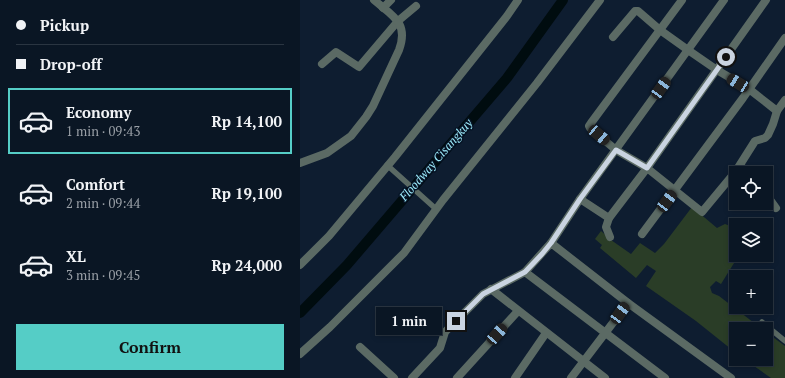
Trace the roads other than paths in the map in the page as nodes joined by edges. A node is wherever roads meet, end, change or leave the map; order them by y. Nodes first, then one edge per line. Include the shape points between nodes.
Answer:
1 (374, 0) edge
2 (391, 0) edge
3 (518, 0) edge
4 (600, 0) edge
5 (682, 0) edge
6 (724, 0) edge
7 (766, 0) edge
8 (416, 6) dead end
9 (383, 8) junction
10 (398, 21) junction
11 (660, 30) junction
12 (613, 37) dead end
13 (785, 38) edge
14 (688, 50) junction
15 (322, 64) dead end
16 (717, 70) junction
17 (749, 89) junction
18 (785, 100) edge
19 (777, 111) junction
20 (616, 150) junction
21 (300, 163) edge
22 (387, 165) junction
23 (740, 166) edge
24 (647, 168) junction
25 (729, 179) edge
26 (675, 190) junction
27 (580, 199) junction
28 (773, 204) edge
29 (776, 208) dead end
30 (436, 209) junction
31 (609, 218) junction
32 (642, 234) dead end
33 (610, 237) dead end
34 (551, 243) junction
35 (300, 264) edge
36 (525, 272) junction
37 (490, 289) junction
38 (628, 303) junction
39 (518, 311) junction
40 (773, 331) edge
41 (546, 333) junction
42 (605, 333) junction
43 (785, 341) edge
44 (360, 347) dead end
45 (300, 354) edge
46 (584, 362) junction
47 (394, 378) edge
48 (412, 378) edge
49 (457, 378) edge
50 (515, 378) edge
51 (571, 378) edge
52 (605, 378) edge
53 (665, 378) edge
54 (731, 378) edge

1 - 9 street
2 - 9 street
3 - 22 street
4 - 30 street
5 - 11 street
6 - 14 street
7 - 16 street
8 - 10 street
9 - 10 street
10 - 15 street via 359,66 336,52
10 - 21 street via 402,27 403,42 366,117 351,136 339,145 327,153
11 - 12 street via 636,11
11 - 14 street
11 - 20 street via 589,125
13 - 17 street
14 - 16 street
14 - 20 street
16 - 17 street
16 - 24 street
17 - 19 street
17 - 26 street
18 - 19 street
19 - 23 street via 768,135 755,141
20 - 24 street
20 - 27 street
22 - 30 lane
22 - 35 street via 329,236
24 - 26 street
24 - 31 street
25 - 26 street via 702,212
26 - 32 street
27 - 31 street
27 - 34 street
28 - 29 street
30 - 45 street via 404,253
31 - 33 street via 606,227
34 - 36 street
34 - 38 street
36 - 37 street
36 - 42 street
37 - 39 street
37 - 48 street via 445,332 440,348
38 - 42 street
38 - 54 street
39 - 41 street
39 - 49 street
40 - 43 lane
41 - 46 street
41 - 50 street
42 - 46 street
42 - 53 street
44 - 47 street
46 - 51 street
46 - 52 street

